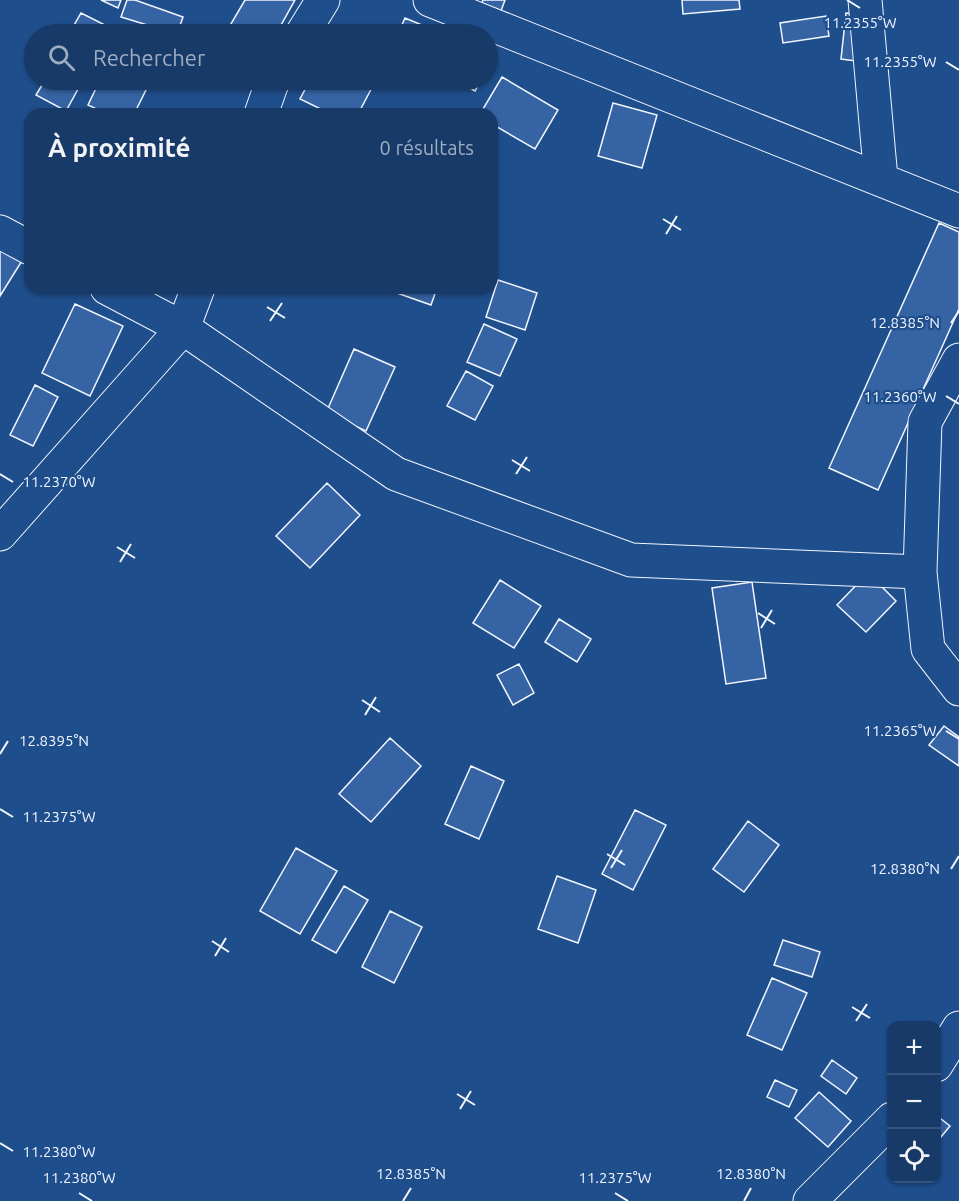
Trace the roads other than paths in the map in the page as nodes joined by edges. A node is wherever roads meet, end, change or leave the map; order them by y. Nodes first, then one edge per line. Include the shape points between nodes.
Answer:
1 (323, 0) edge
2 (430, 0) edge
3 (865, 0) edge
4 (308, 24) edge
5 (490, 24) edge
6 (498, 27) edge
7 (269, 90) edge
8 (263, 108) edge
9 (881, 179) junction
10 (959, 211) edge
11 (0, 232) edge
12 (24, 245) edge
13 (118, 294) edge
14 (196, 294) edge
15 (183, 328) junction
16 (959, 360) edge
17 (0, 534) edge
18 (920, 572) junction
19 (959, 689) edge
20 (959, 1028) edge
21 (941, 1057) edge
22 (887, 1124) edge
23 (828, 1195) edge

1 - 4 street
2 - 5 street
3 - 9 street
6 - 9 street
7 - 8 street
9 - 10 street
11 - 12 street
13 - 15 street
14 - 15 street
15 - 17 street
15 - 18 street via 396,474 632,560
16 - 18 street via 925,422
18 - 19 street via 928,649
20 - 21 street
22 - 23 street

